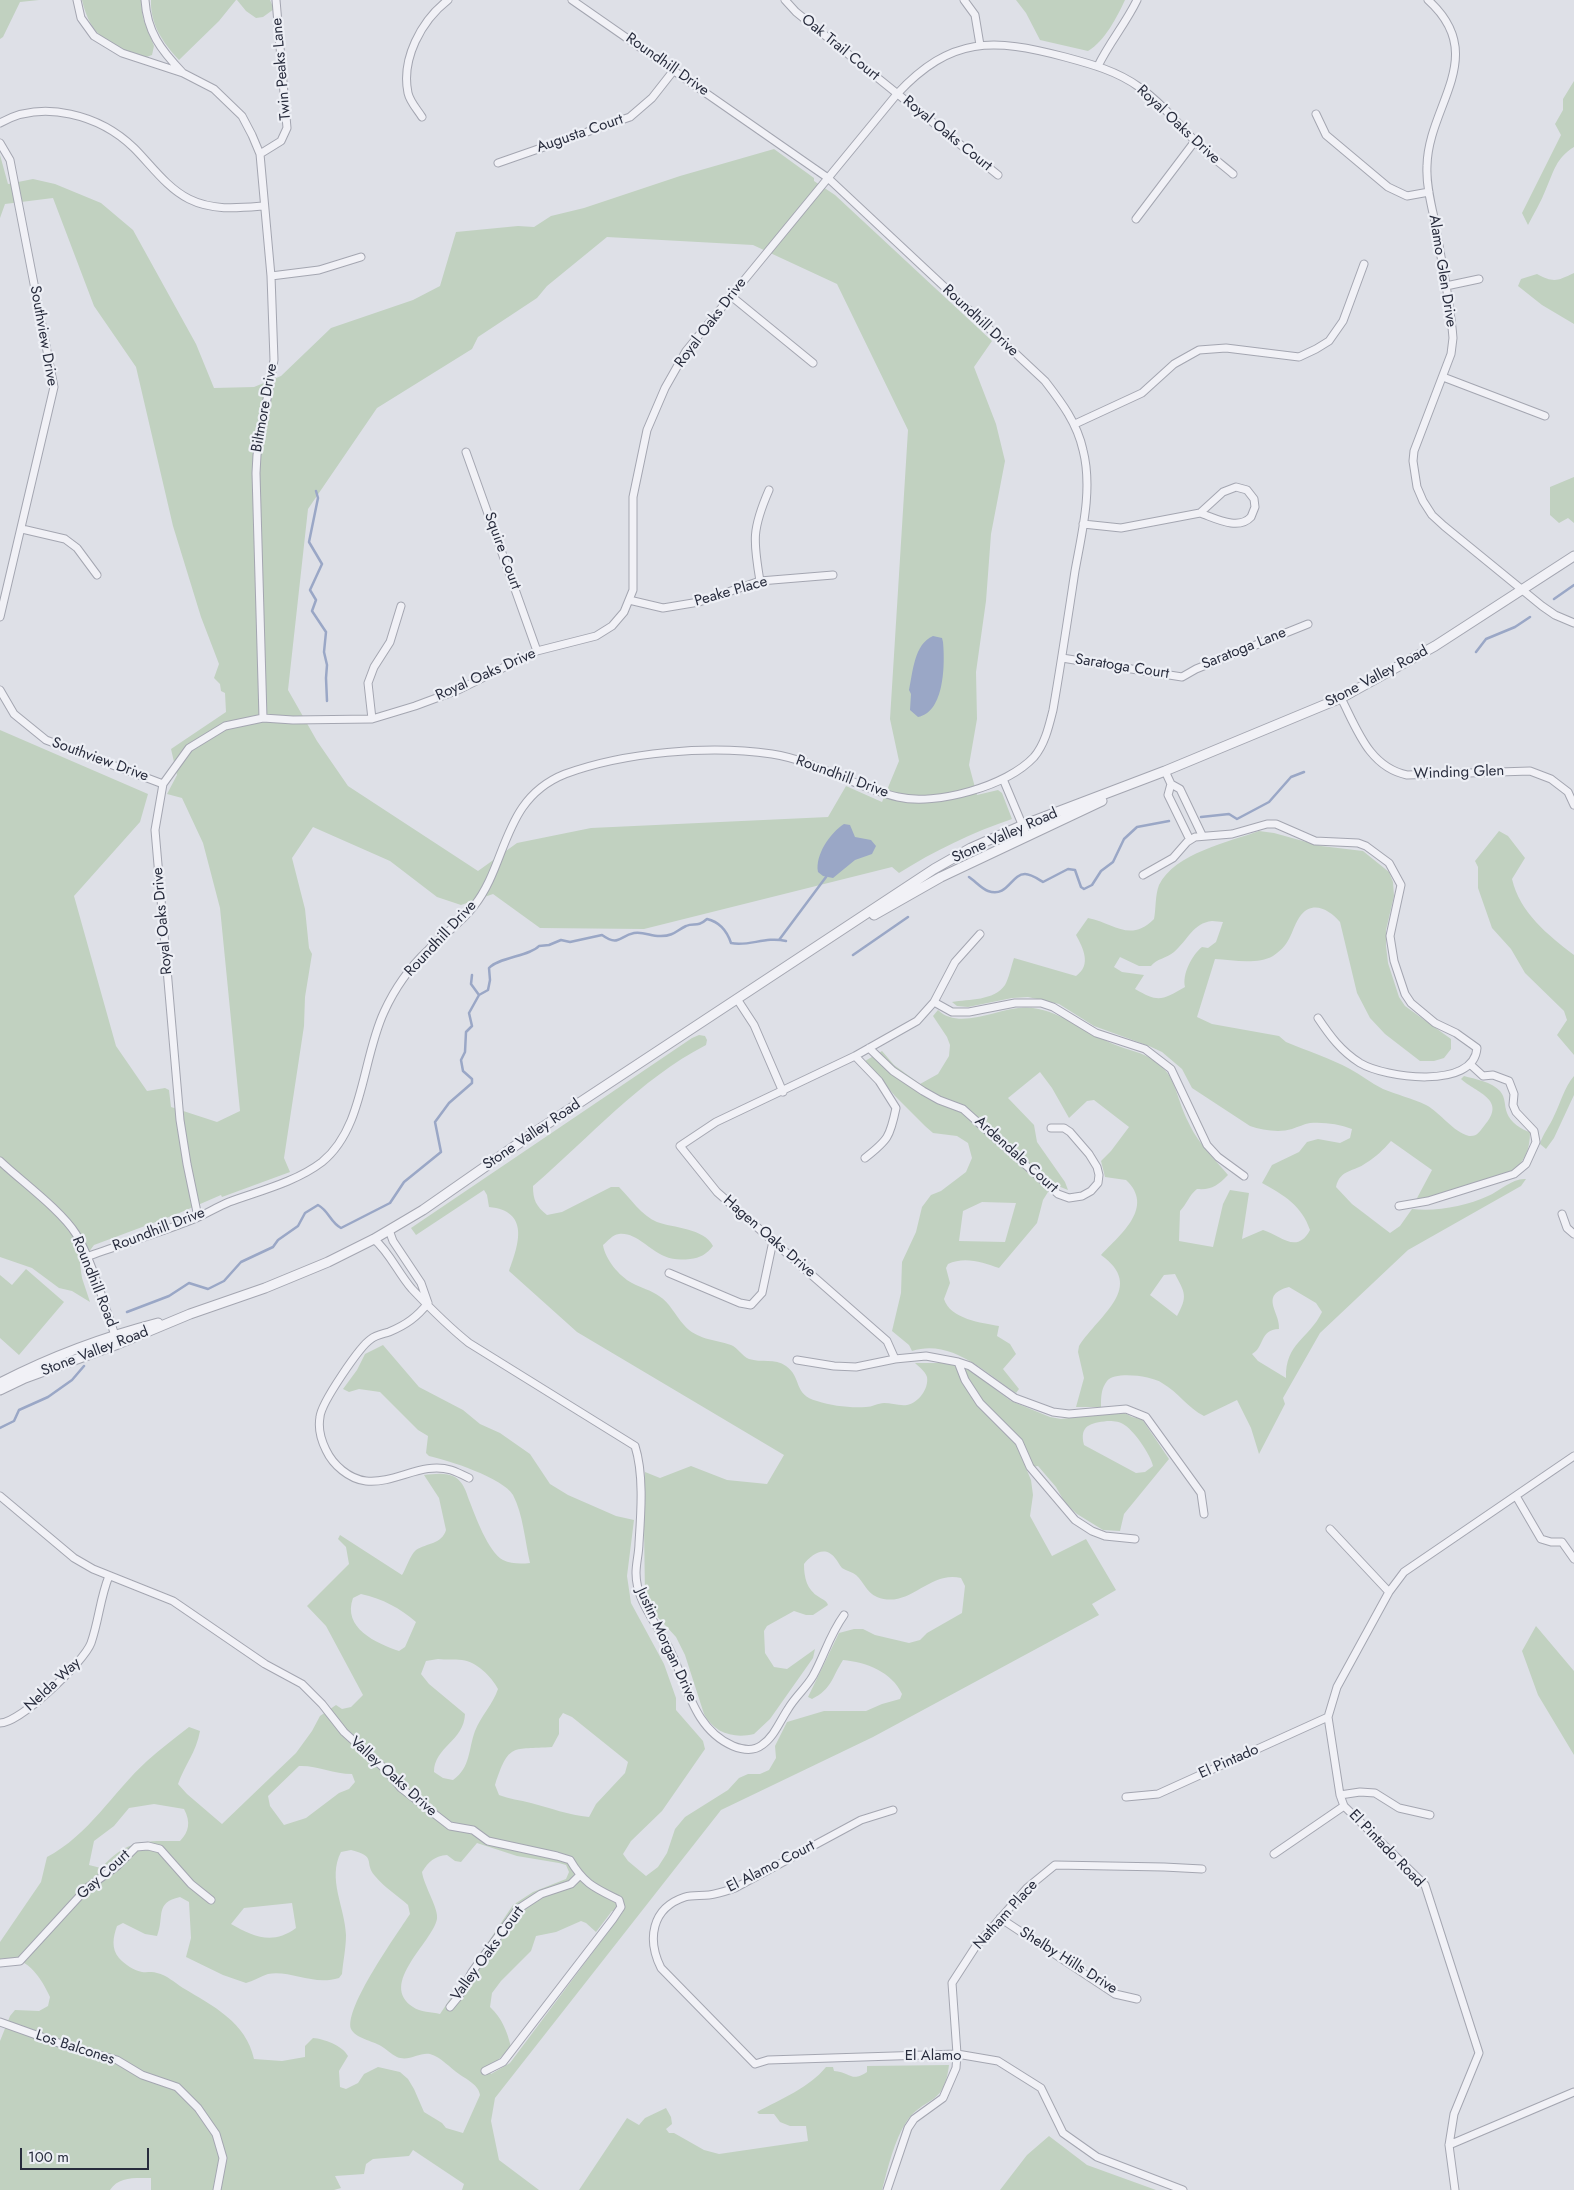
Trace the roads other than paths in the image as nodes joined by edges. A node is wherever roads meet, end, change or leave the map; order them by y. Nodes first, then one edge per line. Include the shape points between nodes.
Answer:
1 (77, 0) edge
2 (145, 0) edge
3 (276, 0) edge
4 (448, 0) edge
5 (572, 0) edge
6 (785, 0) edge
7 (964, 0) edge
8 (1137, 0) edge
9 (1428, 0) edge
10 (980, 45) junction
11 (1098, 66) junction
12 (674, 70) junction
13 (183, 72) junction
14 (896, 94) junction
15 (1316, 114) dead end
16 (422, 117) dead end
17 (0, 123) edge
18 (1195, 141) junction
19 (0, 143) edge
20 (260, 154) junction
21 (498, 163) dead end
22 (1233, 174) dead end
23 (998, 175) dead end
24 (828, 178) junction
25 (1429, 192) junction
26 (264, 206) junction
27 (1136, 219) dead end
28 (361, 256) dead end
29 (1364, 264) dead end
30 (271, 276) junction
31 (1479, 279) dead end
32 (1446, 286) junction
33 (731, 296) junction
34 (813, 362) dead end
35 (1443, 377) junction
36 (1545, 416) dead end
37 (1075, 424) junction
38 (466, 452) dead end
39 (769, 490) dead end
40 (1200, 513) junction
41 (1083, 524) junction
42 (22, 528) junction
43 (1574, 556) edge
44 (97, 574) dead end
45 (833, 575) dead end
46 (760, 581) junction
47 (1523, 590) junction
48 (629, 600) junction
49 (400, 606) dead end
50 (0, 617) edge
51 (1574, 623) edge
52 (1308, 624) dead end
53 (537, 651) junction
54 (1062, 658) junction
55 (1182, 677) joint
56 (0, 690) edge
57 (1341, 698) junction
58 (263, 718) junction
59 (372, 718) junction
60 (1165, 771) junction
61 (1003, 779) junction
62 (163, 784) junction
63 (1171, 784) junction
64 (1574, 805) edge
65 (1023, 825) junction
66 (1027, 836) junction
67 (1196, 837) junction
68 (1143, 874) dead end
69 (855, 921) junction
70 (980, 934) dead end
71 (737, 999) junction
72 (934, 1002) junction
73 (1318, 1018) dead end
74 (870, 1048) junction
75 (855, 1056) junction
76 (1471, 1065) junction
77 (783, 1092) junction
78 (1051, 1128) dead end
79 (865, 1158) dead end
80 (0, 1161) edge
81 (1244, 1176) dead end
82 (1399, 1206) dead end
83 (1562, 1214) dead end
84 (198, 1217) junction
85 (389, 1230) junction
86 (1574, 1234) edge
87 (374, 1239) junction
88 (773, 1241) junction
89 (86, 1257) junction
90 (669, 1273) dead end
91 (428, 1303) junction
92 (190, 1314) junction
93 (114, 1334) junction
94 (118, 1344) junction
95 (895, 1359) junction
96 (797, 1360) dead end
97 (958, 1362) junction
98 (0, 1383) edge
99 (0, 1390) edge
100 (1574, 1456) edge
101 (469, 1478) dead end
102 (0, 1496) edge
103 (1516, 1496) junction
104 (1204, 1514) dead end
105 (1330, 1529) dead end
106 (1135, 1539) dead end
107 (1574, 1559) edge
108 (109, 1576) junction
109 (1390, 1592) junction
110 (844, 1615) dead end
111 (1328, 1717) junction
112 (0, 1723) edge
113 (1340, 1795) junction
114 (1126, 1797) dead end
115 (1344, 1806) junction
116 (893, 1810) dead end
117 (1430, 1814) dead end
118 (1274, 1854) dead end
119 (1202, 1869) dead end
120 (579, 1876) junction
121 (211, 1900) dead end
122 (1000, 1918) junction
123 (0, 1963) edge
124 (1137, 1999) dead end
125 (450, 2007) dead end
126 (0, 2022) edge
127 (957, 2054) junction
128 (755, 2064) joint
129 (485, 2071) dead end
130 (1574, 2092) edge
131 (1449, 2145) junction
132 (216, 2190) edge
133 (887, 2190) edge
134 (1183, 2190) edge
135 (1455, 2190) edge

1 - 13 street, Biltmore Drive via 81,18 107,46 138,60
2 - 13 street, Biltmore Drive via 154,37 162,51
3 - 20 street, Twin Peaks Lane via 287,128 281,141
4 - 16 street via 420,32 408,69 410,100
5 - 12 street, Roundhill Drive
6 - 14 street, Oak Trail Court
7 - 10 street via 975,15
8 - 11 street
9 - 25 street, Alamo Glen Drive via 1439,11 1453,35 1456,63 1429,148
10 - 11 street, Royal Oaks Drive via 1017,46
10 - 14 street, Royal Oaks Drive via 938,58
11 - 18 street, Royal Oaks Drive via 1140,88
12 - 21 street, Augusta Court via 652,98 630,117
12 - 24 street, Roundhill Drive
13 - 20 street, Biltmore Drive via 229,102 242,116
14 - 23 street, Royal Oaks Court
14 - 24 street, Royal Oaks Drive
15 - 25 street via 1326,136 1388,187 1407,196
17 - 26 street via 42,112 80,116 116,133 188,199 216,208
18 - 22 street, Royal Oaks Drive
18 - 27 street
19 - 42 street, Southview Drive via 10,160 54,387
20 - 26 street, Biltmore Drive
24 - 33 street, Royal Oaks Drive
24 - 37 street, Roundhill Drive via 1045,381
25 - 32 street, Alamo Glen Drive
26 - 30 street, Biltmore Drive
28 - 30 street via 319,270
29 - 37 street via 1344,321 1329,340 1316,349 1299,356 1226,348 1200,350 1174,364 1142,394
30 - 58 street, Biltmore Drive via 274,360 256,473
31 - 32 street
32 - 35 street, Alamo Glen Drive via 1453,338
33 - 34 street
33 - 48 street, Royal Oaks Drive via 686,351 647,430 633,496 633,581
35 - 36 street
35 - 47 street, Alamo Glen Drive via 1414,451 1417,487 1438,520
37 - 41 street, Roundhill Drive via 1086,464
38 - 53 street, Squire Court
39 - 46 street via 757,517 754,546
40 - 40 street via 1231,488 1247,490 1255,504 1251,517 1239,524
40 - 41 street via 1121,528
41 - 54 street, Roundhill Drive
42 - 44 street via 65,539 77,548
42 - 50 street, Southview Drive
43 - 47 street, Stone Valley Road
45 - 46 street, Peake Place
46 - 48 street, Peake Place via 700,602 663,608
47 - 51 street, Alamo Glen Drive via 1555,615
47 - 57 street, Stone Valley Road via 1435,646
48 - 53 street, Royal Oaks Drive via 624,612 596,636
49 - 59 street via 390,642 374,666 368,683
52 - 55 street, Saratoga Lane
53 - 59 street, Royal Oaks Drive via 458,690
54 - 55 street, Saratoga Court
54 - 61 street, Roundhill Drive via 1054,710 1040,747 1022,766
56 - 62 street, Southview Drive via 14,714 46,740
57 - 60 street, Stone Valley Road
57 - 64 street, Winding Glen via 1368,749 1378,762 1391,770 1407,775 1530,771 1551,779 1568,792
58 - 59 street, Royal Oaks Drive
58 - 62 street, Royal Oaks Drive via 224,726 189,748
60 - 63 street
60 - 65 street, Stone Valley Road
60 - 66 street, Stone Valley Road
61 - 65 street
61 - 84 street, Roundhill Drive via 948,797 901,798 799,760 774,754 727,750 649,755 583,768 559,777 537,792 517,815 475,905 426,951 397,988 372,1040 352,1120 332,1151 308,1170
62 - 84 street, Royal Oaks Drive via 155,830 180,1120
63 - 67 street via 1180,789
63 - 67 street via 1168,795
65 - 66 street
65 - 69 street, Stone Valley Road via 934,869
66 - 69 street, Stone Valley Road via 941,877 873,916
67 - 68 street via 1173,858
67 - 76 street via 1222,836 1258,825 1276,824 1315,841 1358,843 1389,863 1401,885 1390,936 1400,983 1411,1003 1424,1015 1477,1048
69 - 71 street, Stone Valley Road
70 - 72 street, Hagen Oaks Drive via 955,962
71 - 77 street via 754,1025
71 - 85 street, Stone Valley Road
72 - 74 street, Hagen Oaks Drive via 917,1021
72 - 81 street via 952,1012 1015,1003 1041,1003 1096,1033 1145,1050 1171,1069 1208,1145 1218,1157
73 - 76 street via 1336,1045 1360,1064 1384,1072 1422,1078 1463,1070
74 - 75 street, Hagen Oaks Drive
74 - 78 street, Ardendale Court via 894,1071 923,1091 964,1109 1058,1194 1069,1198 1082,1196 1098,1183 1097,1167 1070,1132 1064,1128
75 - 77 street, Hagen Oaks Drive
75 - 79 street via 879,1081 896,1108 886,1141
76 - 82 street via 1483,1076 1493,1075 1509,1081 1516,1112 1534,1131 1536,1142 1532,1154 1514,1174 1428,1201
77 - 88 street, Hagen Oaks Drive via 716,1122 680,1146 717,1192
80 - 89 street, Roundhill Road via 75,1233
83 - 86 street via 1567,1228
84 - 89 street, Roundhill Drive
85 - 87 street, Stone Valley Road
85 - 91 street via 422,1283
87 - 91 street via 412,1288
87 - 92 street, Stone Valley Road via 265,1288
88 - 90 street via 762,1293 751,1305
88 - 95 street, Hagen Oaks Drive via 887,1341
89 - 93 street, Roundhill Road
91 - 101 street via 418,1316 372,1338 362,1347 330,1394 320,1415 322,1444 341,1470 365,1481 381,1481 437,1468 452,1470
91 - 110 street, Justin Morgan Drive via 452,1329 486,1354 635,1446 640,1462 640,1544 636,1586 642,1604 671,1650 698,1716 724,1742 740,1749 754,1750 770,1738 813,1676
92 - 93 street, Stone Valley Road
92 - 94 street, Stone Valley Road
93 - 94 street, Roundhill Road
93 - 98 street, Stone Valley Road
94 - 99 street, Stone Valley Road
95 - 96 street via 856,1367
95 - 97 street via 926,1356
97 - 104 street via 970,1366 1015,1398 1053,1412 1069,1414 1126,1409 1146,1417 1201,1493
97 - 106 street via 980,1403 1019,1442 1030,1467 1075,1520 1092,1532
100 - 103 street, El Pintado Road
102 - 108 street, Valley Oaks Drive via 74,1558
103 - 107 street via 1541,1539 1562,1542
103 - 109 street, El Pintado Road via 1404,1572
105 - 109 street
108 - 112 street, Nelda Way via 90,1644 80,1661 20,1715 7,1723
108 - 120 street, Valley Oaks Drive via 173,1601 265,1664 302,1684 344,1732 401,1788 450,1826 473,1830 488,1841 570,1860
109 - 111 street, El Pintado Road via 1337,1687
111 - 113 street, El Pintado Road
111 - 114 street, El Pintado via 1158,1794
113 - 115 street, El Pintado Road
113 - 117 street via 1375,1794 1399,1808
115 - 118 street
115 - 131 street, El Pintado Road via 1424,1885 1479,2053 1454,2114
116 - 128 street, El Alamo Court via 861,1820 735,1888 686,1897 673,1903 654,1926 652,1939 661,1968
119 - 122 street, Natham Place via 1055,1865 1027,1888
120 - 125 street, Valley Oaks Court via 571,1884 541,1894 518,1909
120 - 129 street, Valley Oaks Drive via 619,1900 621,1907 503,2062
121 - 123 street, Gay Court via 184,1878 160,1849 136,1847 87,1888 20,1961
122 - 124 street, Shelby Hills Drive via 1115,1994
122 - 127 street, Natham Place via 976,1946 952,1983
126 - 132 street, Los Balcones via 117,2060 142,2075 177,2087 198,2108 216,2134 224,2158
127 - 128 street, El Alamo via 768,2060
127 - 133 street, Natham Place via 956,2068 943,2098 914,2119 908,2128
127 - 134 street, El Alamo via 998,2061 1041,2088 1063,2132 1097,2157
130 - 131 street
131 - 135 street, El Pintado Road

